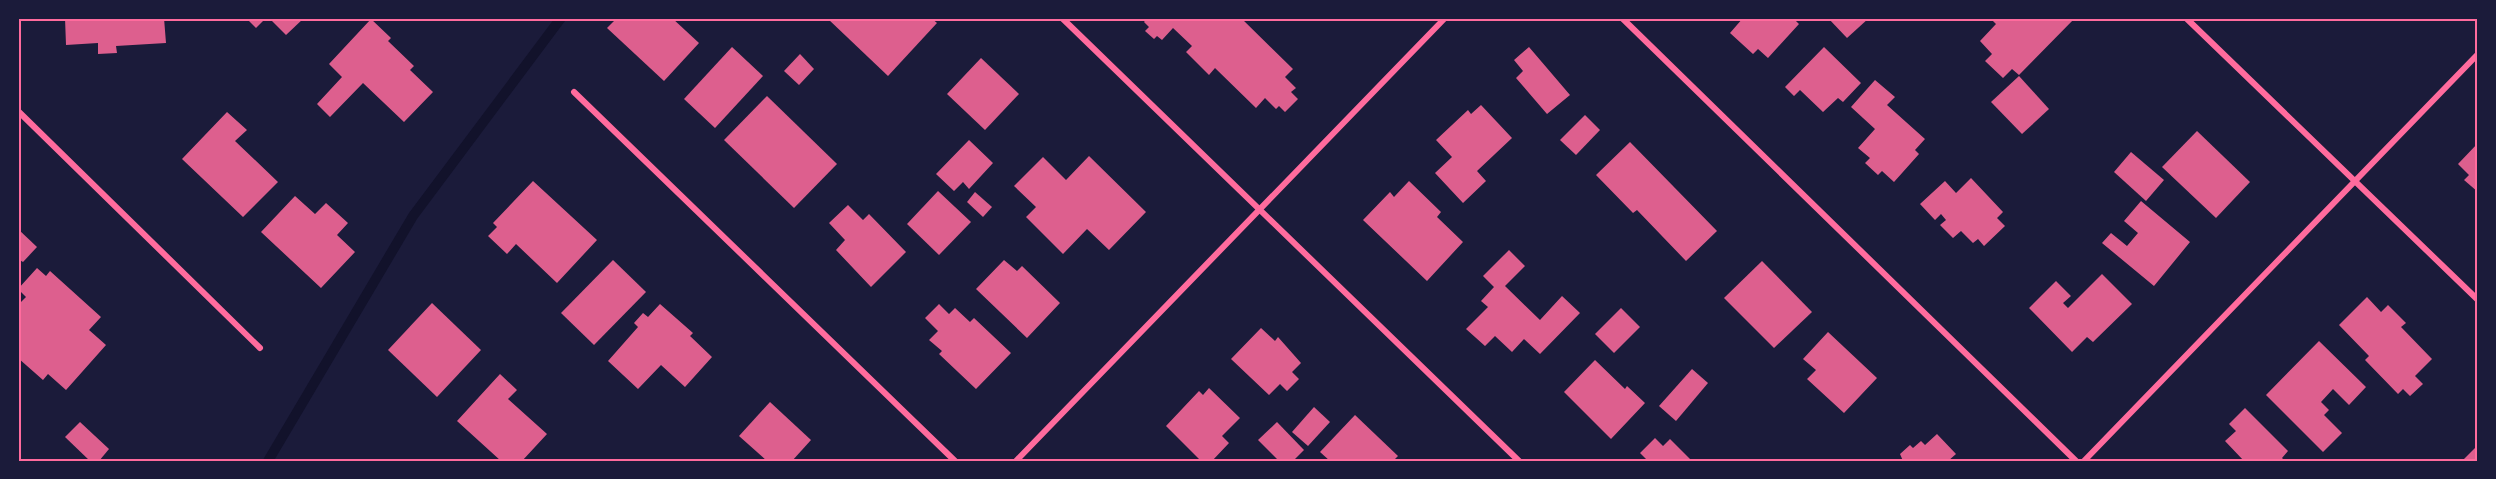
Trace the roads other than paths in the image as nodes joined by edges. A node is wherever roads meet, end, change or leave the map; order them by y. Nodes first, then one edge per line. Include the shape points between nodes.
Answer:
1 (1062, 18) edge
2 (1445, 18) edge
3 (1622, 18) edge
4 (2186, 18) edge
5 (2478, 54) edge
6 (574, 92) dead end
7 (18, 111) edge
8 (2354, 182) junction
9 (1258, 209) junction
10 (2478, 300) edge
11 (260, 348) dead end
12 (955, 461) edge
13 (1016, 461) edge
14 (1519, 461) edge
15 (2076, 461) edge
16 (2084, 461) edge

1 - 9 street
2 - 9 street
3 - 15 street
4 - 8 street
5 - 8 street
6 - 12 street
7 - 11 street
8 - 10 street
8 - 16 street
9 - 13 street
9 - 14 street

